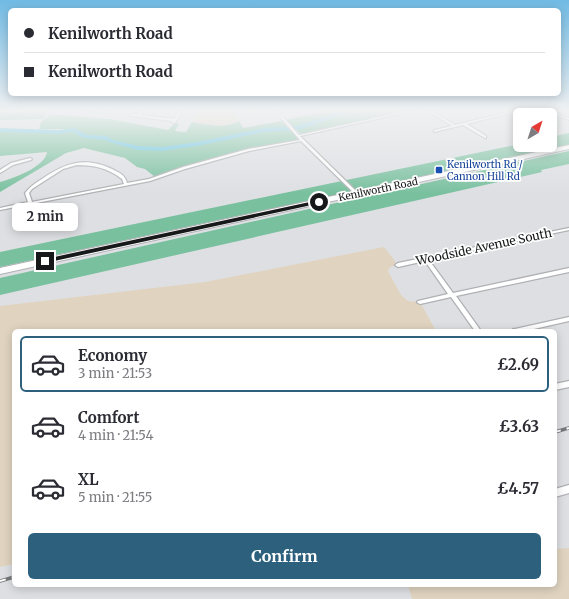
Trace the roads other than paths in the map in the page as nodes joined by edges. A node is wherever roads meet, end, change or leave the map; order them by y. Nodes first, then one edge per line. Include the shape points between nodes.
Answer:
1 (300, 138) edge
2 (303, 140) junction
3 (569, 147) edge
4 (28, 160) dead end
5 (0, 172) edge
6 (126, 185) junction
7 (357, 194) junction
8 (30, 202) junction
9 (0, 209) edge
10 (569, 229) edge
11 (426, 259) junction
12 (398, 265) dead end
13 (569, 270) edge
14 (0, 271) edge
15 (452, 295) junction
16 (420, 302) dead end
17 (569, 319) edge
18 (477, 329) edge
19 (524, 329) edge
20 (569, 384) edge
21 (557, 387) edge
22 (569, 489) edge
23 (557, 492) edge

1 - 2 street
2 - 6 street via 249,150
2 - 7 street
3 - 7 main road, Kenilworth Road
4 - 5 street via 12,164
6 - 8 street
6 - 8 street via 124,178 106,168 84,163 73,164 64,167 28,191
7 - 14 main road, Kenilworth Road
8 - 9 street
10 - 11 street, Woodside Avenue South
11 - 12 street, Woodside Avenue South
11 - 15 street
13 - 15 street
15 - 16 street
15 - 18 street
17 - 19 street
20 - 21 street
22 - 23 street

